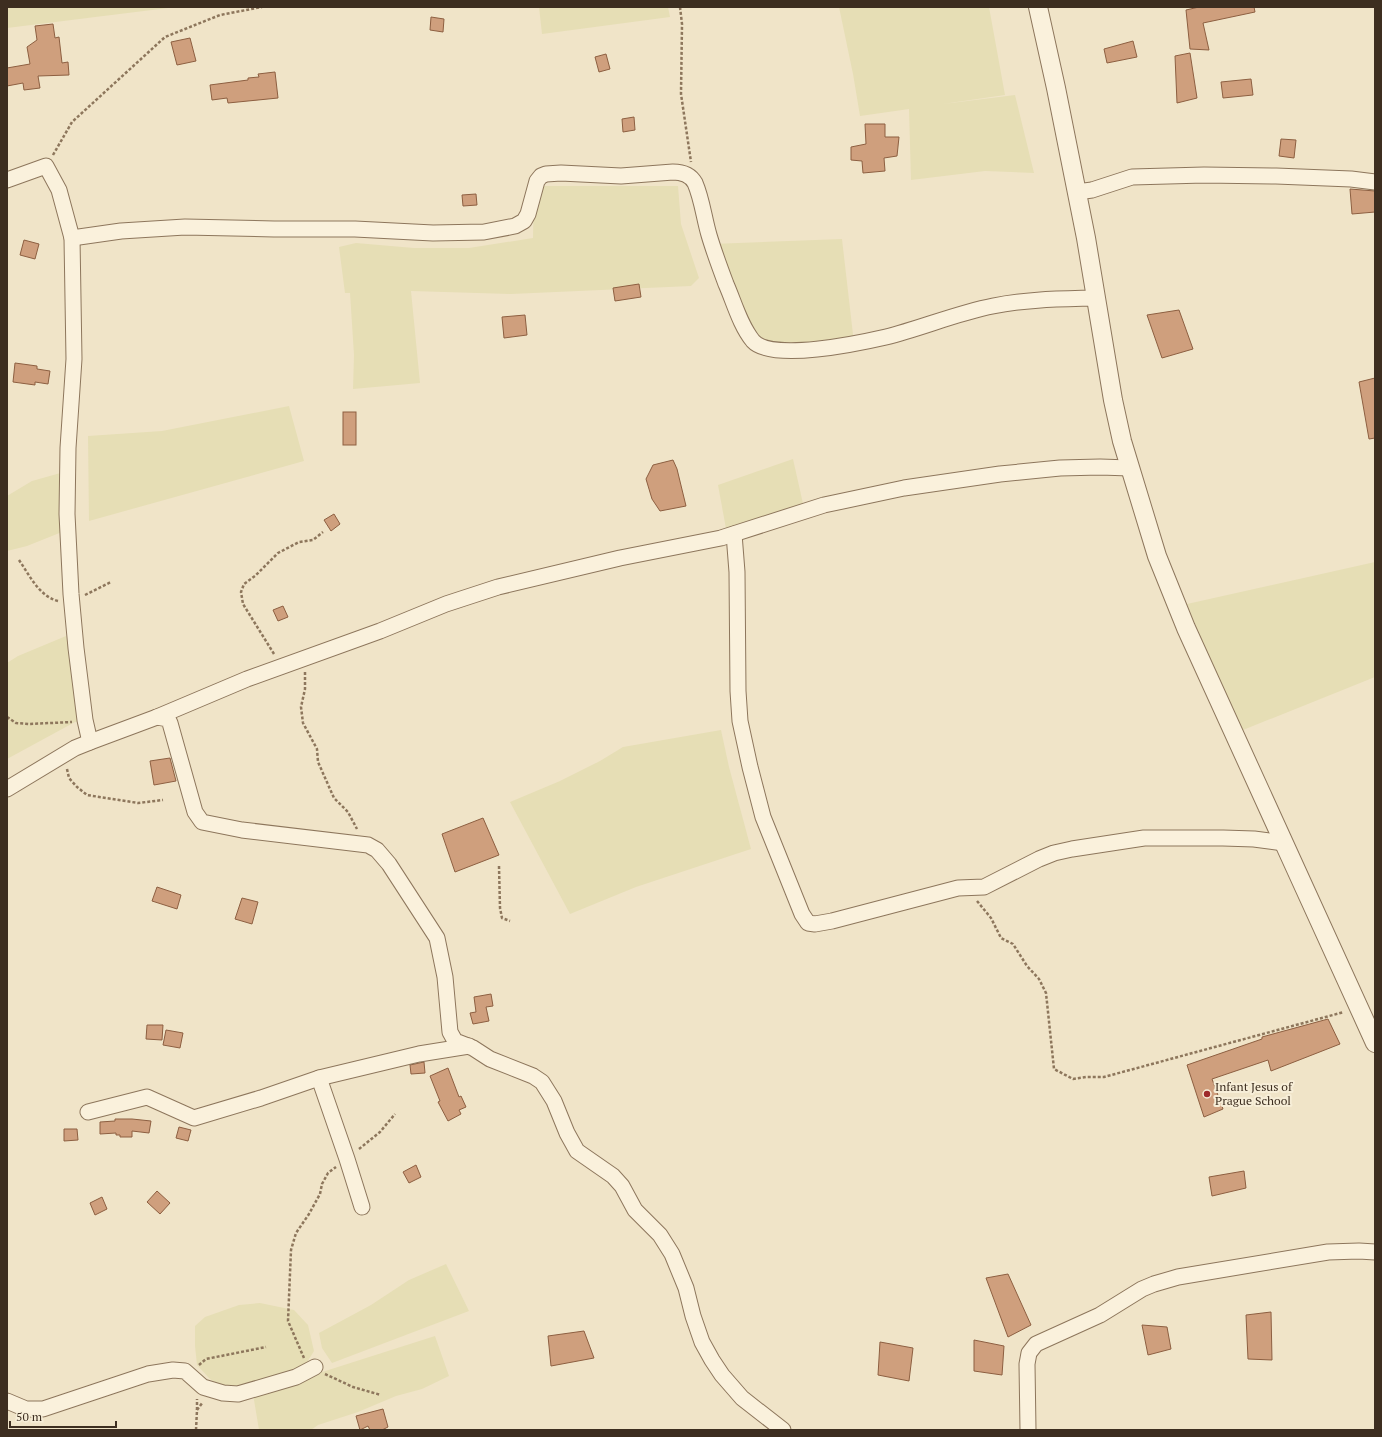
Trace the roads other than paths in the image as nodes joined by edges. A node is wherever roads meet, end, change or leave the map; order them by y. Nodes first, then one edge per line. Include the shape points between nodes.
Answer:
1 (1038, 7) edge
2 (7, 180) edge
3 (1375, 182) edge
4 (1077, 192) junction
5 (72, 238) junction
6 (1095, 298) junction
7 (1130, 468) junction
8 (734, 534) junction
9 (157, 717) junction
10 (90, 742) junction
11 (7, 789) edge
12 (1284, 843) junction
13 (1375, 1043) edge
14 (474, 1045) junction
15 (319, 1078) junction
16 (88, 1112) dead end
17 (362, 1207) dead end
18 (1375, 1252) edge
19 (315, 1368) road end
20 (7, 1401) edge
21 (783, 1430) edge
22 (1028, 1430) edge

1 - 4 street
2 - 5 street via 46,166 59,190
3 - 4 street via 1276,176 1132,177 1092,190
4 - 6 street
5 - 6 street via 122,231 185,227 484,232 515,226 524,221 536,181 546,174 621,176 681,172 693,179 697,188 709,235 740,319 755,343 766,348 831,348 886,337 994,306 1053,299
5 - 10 street via 74,359 67,514 72,602 85,720
6 - 7 street via 1113,400
7 - 8 street via 1060,468 904,488 824,505
7 - 12 street via 1156,556
8 - 9 street via 498,587 247,679
8 - 12 street via 740,721 763,817 804,919 808,923 832,921 964,887 984,887 1054,853 1127,840 1223,838
9 - 10 street
9 - 14 street via 168,719 170,723 195,812 202,822 242,830 365,844 377,850 437,938 445,978 450,1032 455,1041
10 - 11 street
12 - 13 street
14 - 15 street via 418,1054
14 - 21 street via 490,1059 542,1082 554,1101 577,1151 613,1176 622,1186 635,1210 660,1235 672,1254 686,1288 702,1342 712,1360 742,1398
15 - 16 street via 194,1118 147,1097
15 - 17 street
18 - 22 street via 1328,1252 1178,1278 1142,1289 1100,1315 1036,1344 1029,1353 1027,1364
19 - 20 street via 296,1377 238,1394 203,1387 185,1371 173,1370 148,1374 43,1409 26,1409

